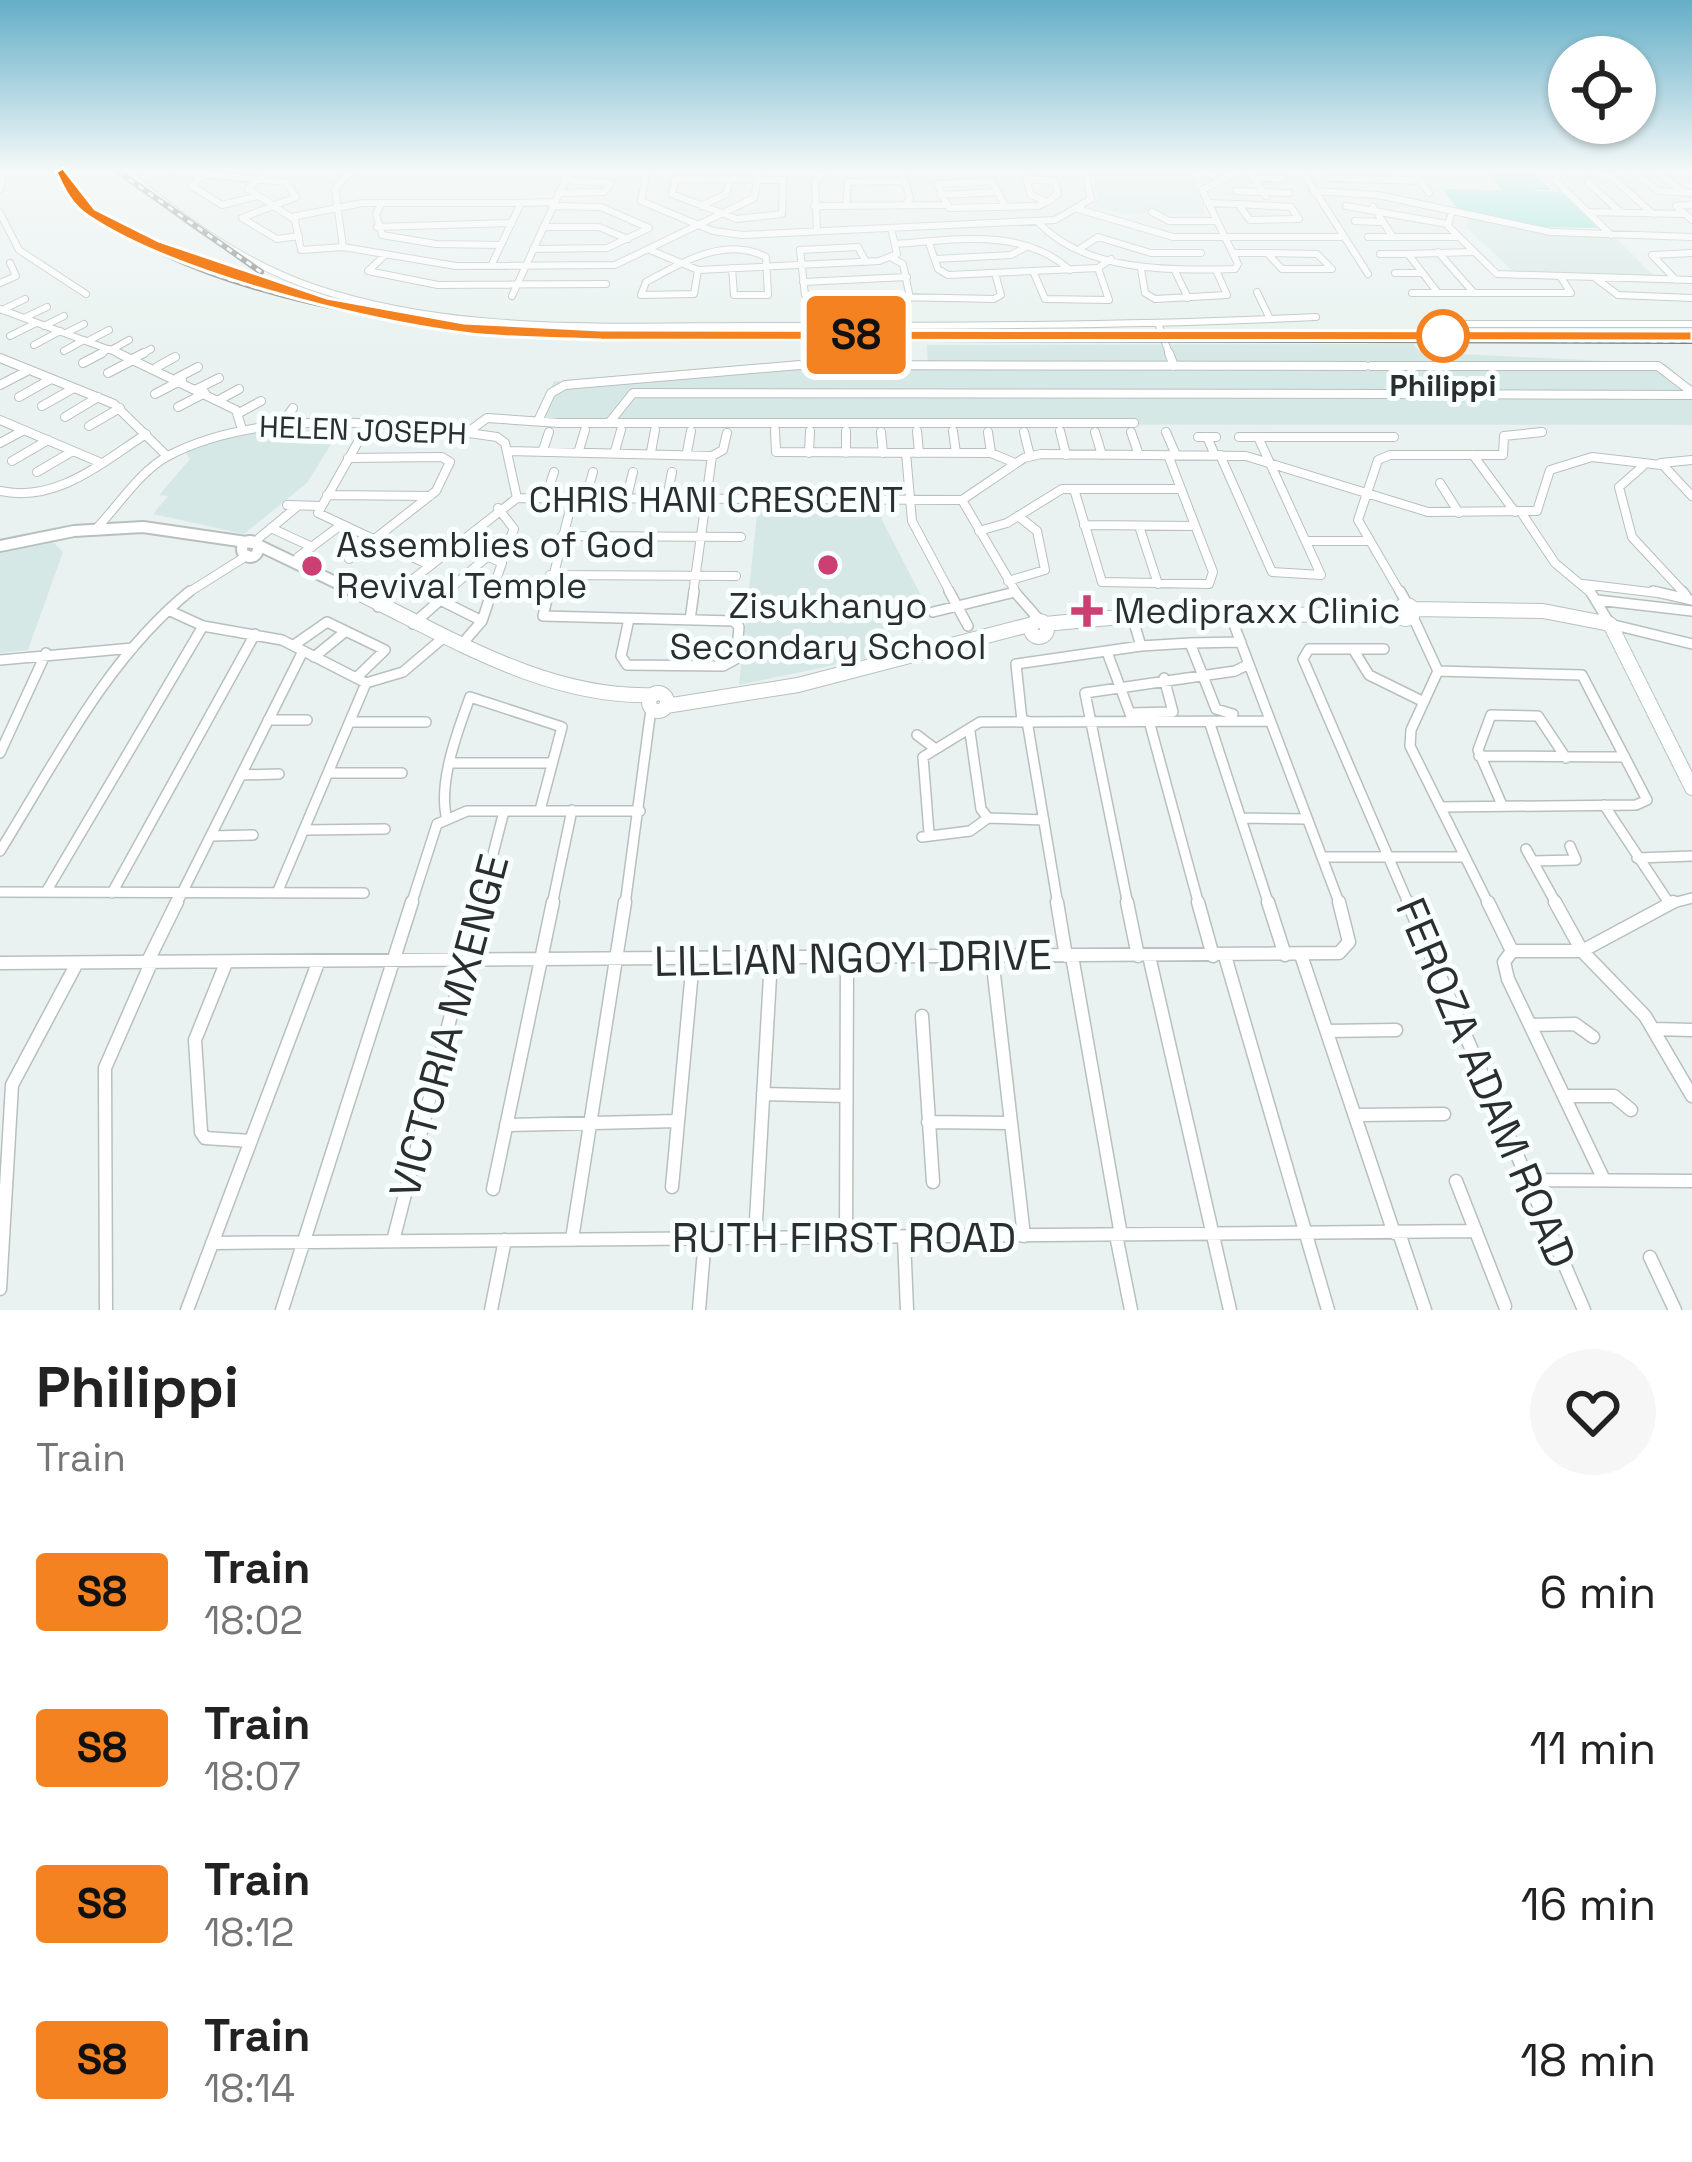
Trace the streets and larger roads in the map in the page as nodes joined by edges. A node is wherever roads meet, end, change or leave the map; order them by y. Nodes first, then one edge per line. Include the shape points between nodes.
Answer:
1 (10, 233) edge
2 (212, 233) edge
3 (268, 233) edge
4 (298, 233) edge
5 (341, 233) edge
6 (383, 233) edge
7 (507, 233) edge
8 (540, 233) edge
9 (614, 233) edge
10 (638, 233) edge
11 (684, 233) edge
12 (729, 233) edge
13 (774, 233) edge
14 (893, 233) edge
15 (1045, 233) edge
16 (1153, 233) edge
17 (1221, 233) edge
18 (1338, 233) edge
19 (1390, 233) edge
20 (1455, 233) edge
21 (1574, 233) edge
22 (1611, 235) joint
23 (299, 236) junction
24 (1223, 237) junction
25 (1340, 237) junction
26 (1368, 237) dead end
27 (1393, 237) junction
28 (1458, 237) junction
29 (628, 239) junction
30 (1690, 239) edge
31 (929, 243) junction
32 (501, 244) junction
33 (896, 244) junction
34 (343, 247) junction
35 (1026, 248) junction
36 (1081, 248) junction
37 (533, 249) junction
38 (650, 250) junction
39 (1438, 252) junction
40 (1472, 252) junction
41 (1692, 253) edge
42 (1167, 254) junction
43 (1201, 254) dead end
44 (1233, 254) junction
45 (1268, 254) junction
46 (1380, 254) dead end
47 (1408, 254) junction
48 (385, 255) junction
49 (892, 258) junction
50 (935, 259) junction
51 (1112, 259) junction
52 (866, 262) junction
53 (10, 263) dead end
54 (681, 264) junction
55 (800, 265) junction
56 (490, 266) junction
57 (525, 266) junction
58 (767, 266) junction
59 (732, 268) junction
60 (1098, 268) junction
61 (1070, 269) junction
62 (1141, 269) junction
63 (698, 270) junction
64 (1174, 270) junction
65 (1216, 270) junction
66 (1033, 271) junction
67 (995, 273) junction
68 (1395, 273) dead end
69 (1422, 273) junction
70 (1369, 274) dead end
71 (1560, 276) junction
72 (907, 277) junction
73 (1594, 277) junction
74 (1676, 280) junction
75 (1692, 280) edge
76 (803, 282) junction
77 (0, 283) edge
78 (517, 284) junction
79 (552, 284) junction
80 (605, 284) dead end
81 (1074, 286) dead end
82 (1257, 292) dead end
83 (1412, 293) dead end
84 (1438, 293) junction
85 (1474, 293) junction
86 (86, 294) dead end
87 (512, 296) dead end
88 (910, 298) junction
89 (1188, 298) junction
90 (1692, 298) edge
91 (25, 299) dead end
92 (546, 299) dead end
93 (1079, 300) junction
94 (46, 308) dead end
95 (1, 310) edge
96 (13, 314) junction
97 (64, 316) dead end
98 (1450, 316) dead end
99 (1316, 317) dead end
100 (24, 318) junction
101 (1270, 319) junction
102 (0, 321) edge
103 (1158, 323) junction
104 (40, 324) junction
105 (85, 324) dead end
106 (1692, 324) edge
107 (109, 330) dead end
108 (63, 332) junction
109 (10, 336) dead end
110 (129, 340) dead end
111 (86, 341) junction
112 (34, 345) dead end
113 (151, 349) dead end
114 (110, 350) junction
115 (64, 351) dead end
116 (175, 357) dead end
117 (134, 358) junction
118 (2, 361) edge
119 (83, 364) dead end
120 (1174, 365) junction
121 (157, 367) junction
122 (198, 367) dead end
123 (29, 370) junction
124 (108, 374) dead end
125 (219, 378) dead end
126 (52, 379) junction
127 (179, 379) junction
128 (0, 385) edge
129 (75, 388) junction
130 (239, 389) dead end
131 (201, 391) junction
132 (1692, 393) edge
133 (154, 394) dead end
134 (19, 397) dead end
135 (98, 397) junction
136 (219, 400) junction
137 (261, 401) dead end
138 (42, 406) dead end
139 (178, 407) dead end
140 (293, 408) dead end
141 (120, 409) junction
142 (239, 413) junction
143 (65, 416) dead end
144 (0, 420) edge
145 (538, 421) junction
146 (609, 423) junction
147 (281, 425) junction
148 (88, 426) dead end
149 (241, 426) junction
150 (367, 426) junction
151 (24, 430) junction
152 (585, 430) dead end
153 (621, 430) dead end
154 (655, 430) dead end
155 (775, 430) dead end
156 (549, 431) dead end
157 (691, 431) dead end
158 (810, 431) dead end
159 (846, 431) dead end
160 (917, 431) dead end
161 (953, 431) dead end
162 (1060, 431) dead end
163 (468, 432) junction
164 (881, 432) dead end
165 (988, 432) dead end
166 (1024, 432) dead end
167 (1095, 432) dead end
168 (1166, 432) dead end
169 (1542, 432) dead end
170 (727, 433) dead end
171 (146, 434) junction
172 (1207, 436) dead end
173 (1239, 436) dead end
174 (1258, 437) junction
175 (1378, 437) junction
176 (1394, 437) dead end
177 (48, 440) junction
178 (0, 443) edge
179 (543, 450) junction
180 (73, 451) junction
181 (507, 451) junction
182 (579, 451) junction
183 (615, 451) junction
184 (651, 452) junction
185 (687, 452) junction
186 (809, 453) junction
187 (846, 453) junction
188 (883, 453) junction
189 (906, 453) junction
190 (919, 453) junction
191 (956, 453) junction
192 (992, 453) junction
193 (1102, 454) junction
194 (167, 455) junction
195 (1066, 455) junction
196 (1139, 455) junction
197 (1172, 455) junction
198 (1217, 455) junction
199 (1390, 455) junction
200 (1473, 455) junction
201 (712, 456) junction
202 (1030, 456) junction
203 (348, 458) junction
204 (1692, 460) edge
205 (12, 461) dead end
206 (99, 462) junction
207 (1269, 462) junction
208 (1016, 464) junction
209 (1661, 465) junction
210 (1642, 466) junction
211 (38, 472) dead end
212 (554, 472) dead end
213 (593, 472) dead end
214 (633, 472) dead end
215 (672, 472) dead end
216 (1453, 483) dead end
217 (61, 484) junction
218 (1074, 489) junction
219 (1181, 489) junction
220 (0, 491) edge
221 (75, 491) dead end
222 (1366, 492) junction
223 (327, 495) junction
224 (431, 496) junction
225 (1692, 496) edge
226 (546, 497) junction
227 (573, 497) junction
228 (586, 497) junction
229 (627, 497) junction
230 (518, 498) junction
231 (667, 498) junction
232 (708, 498) junction
233 (909, 500) junction
234 (962, 500) junction
235 (320, 506) junction
236 (498, 508) junction
237 (1518, 512) junction
238 (1459, 513) junction
239 (1018, 516) junction
240 (340, 525) junction
241 (1084, 525) junction
242 (1139, 526) junction
243 (1195, 526) junction
244 (96, 529) junction
245 (271, 529) junction
246 (979, 531) junction
247 (562, 536) junction
248 (290, 537) junction
249 (741, 537) dead end
250 (702, 538) junction
251 (374, 540) junction
252 (456, 542) junction
253 (1309, 542) junction
254 (1367, 542) junction
255 (0, 546) edge
256 (248, 547) junction
257 (312, 547) junction
258 (274, 552) junction
259 (489, 555) junction
260 (298, 557) dead end
261 (349, 559) dead end
262 (500, 560) junction
263 (429, 565) junction
264 (550, 575) junction
265 (736, 576) dead end
266 (696, 577) junction
267 (1008, 581) junction
268 (1158, 584) junction
269 (1583, 584) junction
270 (1015, 592) junction
271 (1689, 598) edge
272 (1597, 600) junction
273 (438, 602) junction
274 (958, 606) junction
275 (378, 607) junction
276 (167, 610) junction
277 (1692, 610) edge
278 (933, 611) dead end
279 (1229, 612) junction
280 (1406, 612) junction
281 (1132, 615) junction
282 (628, 620) junction
283 (690, 620) junction
284 (482, 621) junction
285 (413, 624) junction
286 (1610, 624) junction
287 (1037, 625) junction
288 (203, 626) junction
289 (968, 626) dead end
290 (346, 631) junction
291 (256, 634) junction
292 (443, 638) junction
293 (1240, 642) junction
294 (1190, 643) junction
295 (1692, 644) edge
296 (460, 646) junction
297 (1141, 646) junction
298 (133, 648) junction
299 (1353, 649) junction
300 (1384, 649) dead end
301 (304, 651) junction
302 (1107, 652) junction
303 (46, 653) junction
304 (0, 660) edge
305 (1249, 664) junction
306 (1438, 671) junction
307 (1203, 673) junction
308 (1163, 678) junction
309 (361, 681) junction
310 (1124, 685) junction
311 (1424, 702) junction
312 (658, 704) junction
313 (1233, 714) dead end
314 (1132, 717) junction
315 (268, 720) junction
316 (307, 720) dead end
317 (1025, 721) junction
318 (1087, 721) junction
319 (1209, 721) junction
320 (1270, 721) junction
321 (351, 722) junction
322 (426, 722) dead end
323 (1149, 722) junction
324 (970, 732) junction
325 (917, 735) dead end
326 (3, 741) edge
327 (933, 747) junction
328 (0, 753) edge
329 (1479, 756) junction
330 (1625, 757) junction
331 (1565, 758) junction
332 (454, 763) junction
333 (550, 763) junction
334 (329, 773) junction
335 (402, 773) dead end
336 (279, 774) dead end
337 (241, 775) junction
338 (1692, 788) edge
339 (1604, 805) junction
340 (1502, 806) junction
341 (1440, 807) junction
342 (540, 810) junction
343 (572, 810) junction
344 (504, 811) junction
345 (640, 811) junction
346 (446, 816) junction
347 (988, 818) junction
348 (1242, 818) junction
349 (1306, 818) junction
350 (1044, 820) junction
351 (385, 829) dead end
352 (305, 830) junction
353 (253, 835) dead end
354 (211, 836) junction
355 (1570, 846) dead end
356 (1690, 849) edge
357 (0, 851) edge
358 (1389, 856) junction
359 (1322, 857) junction
360 (1463, 857) junction
361 (1637, 857) junction
362 (0, 892) edge
363 (46, 892) junction
364 (112, 893) junction
365 (277, 893) junction
366 (364, 893) dead end
367 (182, 894) junction
368 (1692, 898) edge
369 (1669, 903) junction
370 (1512, 951) junction
371 (1582, 951) junction
372 (1285, 955) junction
373 (1301, 955) junction
374 (1069, 956) junction
375 (1144, 956) junction
376 (1219, 956) junction
377 (992, 957) junction
378 (847, 958) junction
379 (771, 959) junction
380 (693, 960) junction
381 (540, 961) junction
382 (616, 961) junction
383 (464, 962) junction
384 (77, 963) junction
385 (149, 963) junction
386 (226, 963) junction
387 (318, 963) junction
388 (391, 963) junction
389 (1, 965) edge
390 (922, 1016) dead end
391 (1530, 1024) junction
392 (1396, 1030) dead end
393 (1655, 1030) junction
394 (1692, 1030) edge
395 (1327, 1031) junction
396 (1593, 1037) dead end
397 (763, 1094) junction
398 (846, 1096) junction
399 (1564, 1096) junction
400 (1692, 1096) edge
401 (1631, 1110) dead end
402 (1444, 1114) dead end
403 (1355, 1115) junction
404 (678, 1121) junction
405 (928, 1122) junction
406 (592, 1123) junction
407 (1011, 1123) junction
408 (506, 1124) junction
409 (251, 1141) junction
410 (1529, 1180) junction
411 (1604, 1180) junction
412 (1692, 1180) edge
413 (1456, 1181) dead end
414 (933, 1182) dead end
415 (672, 1187) dead end
416 (493, 1189) dead end
417 (1475, 1231) junction
418 (1396, 1233) junction
419 (1212, 1234) junction
420 (1304, 1234) junction
421 (1118, 1235) junction
422 (1024, 1236) junction
423 (846, 1237) junction
424 (904, 1237) junction
425 (705, 1238) junction
426 (755, 1238) junction
427 (572, 1239) junction
428 (505, 1240) junction
429 (393, 1241) junction
430 (212, 1243) junction
431 (303, 1243) junction
432 (1650, 1257) dead end
433 (0, 1289) edge
434 (1505, 1306) dead end
435 (106, 1310) edge
436 (187, 1310) edge
437 (282, 1310) edge
438 (491, 1310) edge
439 (699, 1310) edge
440 (907, 1310) edge
441 (1131, 1310) edge
442 (1230, 1310) edge
443 (1328, 1310) edge
444 (1425, 1310) edge
445 (1584, 1310) edge
446 (1675, 1310) edge

1 - 86 street via 19,250
2 - 103 street via 280,274 336,294 450,317 630,326
3 - 23 street
4 - 23 street
5 - 34 street
6 - 32 street via 431,244
7 - 32 street
8 - 37 street
9 - 29 street
10 - 29 street
11 - 38 street
12 - 13 street
14 - 33 street
15 - 36 street
16 - 24 street
17 - 24 street
18 - 25 street
19 - 27 street
20 - 28 street
21 - 22 street
22 - 30 street
23 - 34 street via 304,252
24 - 25 street
24 - 44 street
25 - 70 street
26 - 27 street
27 - 28 street
28 - 40 street
29 - 37 street via 607,248
31 - 33 street
31 - 35 street via 1008,239
31 - 50 street
32 - 56 street
33 - 49 street
34 - 48 street
35 - 50 street
35 - 61 street
36 - 42 street via 1098,237
36 - 51 street
37 - 57 street
38 - 54 street
38 - 57 street via 615,266
39 - 40 street
39 - 47 street
39 - 85 street
40 - 71 street via 1497,274
41 - 74 street via 1652,255
42 - 43 street
42 - 64 street
44 - 45 street
44 - 65 street via 1239,267
45 - 45 street via 1319,254 1331,268 1282,269
46 - 47 street
47 - 69 street
48 - 56 street
48 - 78 street via 368,272 434,284
49 - 52 street
49 - 72 street
50 - 67 street via 944,274
51 - 60 street
51 - 62 street
52 - 55 street
52 - 55 street via 862,250 848,246 802,249
53 - 77 street via 16,276
54 - 58 street via 705,253 754,250
54 - 63 street
54 - 63 street via 643,284 641,296 694,293
55 - 58 street
55 - 76 street
56 - 57 street
57 - 78 street
58 - 59 street
58 - 59 street via 764,296 734,295
59 - 63 street
60 - 61 street
60 - 93 street via 1110,299
61 - 66 street
62 - 64 street
62 - 89 street via 1150,298
64 - 65 street
64 - 89 street
65 - 89 street via 1226,295
66 - 67 street
66 - 93 street via 1043,298
67 - 88 street via 1001,295 994,299
68 - 69 street
69 - 84 street
71 - 73 street
71 - 85 street via 1571,293
72 - 76 street
72 - 88 street
73 - 74 street
73 - 90 street via 1618,295
74 - 75 street
76 - 88 street via 807,297
78 - 79 street
78 - 87 street
79 - 80 street
79 - 92 street
81 - 93 street
82 - 101 street
83 - 84 street
84 - 85 street
91 - 95 street
94 - 100 street
95 - 96 street
96 - 100 street
96 - 102 street
97 - 104 street
98 - 106 street via 1459,324
99 - 101 street
100 - 104 street
101 - 103 street
103 - 120 street
104 - 108 street
104 - 109 street
105 - 108 street
107 - 111 street
108 - 111 street
108 - 112 street
110 - 114 street
111 - 114 street
111 - 115 street
113 - 117 street
114 - 117 street
114 - 119 street
116 - 121 street
117 - 121 street
117 - 124 street
118 - 123 street
120 - 132 street via 1658,366
120 - 145 street via 785,365 566,385 551,393
121 - 127 street
122 - 127 street
123 - 126 street
123 - 128 street
125 - 131 street
126 - 129 street
126 - 134 street
127 - 131 street
127 - 133 street
129 - 135 street
129 - 138 street
130 - 136 street
131 - 136 street
131 - 139 street
132 - 146 street via 633,393
135 - 141 street
135 - 143 street
136 - 142 street
137 - 142 street
140 - 147 street
141 - 148 street
141 - 171 street
142 - 149 street
144 - 151 street
145 - 146 street
145 - 163 street via 483,419
146 - 196 street via 1133,428
147 - 149 street, HELEN JOSEPH
147 - 150 street, HELEN JOSEPH
149 - 194 street, HELEN JOSEPH
150 - 163 street, HELEN JOSEPH
150 - 203 street
151 - 177 street
151 - 178 street
152 - 182 street
153 - 183 street
154 - 184 street
155 - 186 street via 775,452
156 - 179 street
157 - 185 street
158 - 186 street
159 - 187 street
160 - 190 street
161 - 191 street
162 - 195 street
163 - 181 street, HELEN JOSEPH via 502,439
164 - 188 street
165 - 192 street
166 - 202 street
167 - 193 street
168 - 197 street
169 - 200 street via 1504,436 1505,454
170 - 201 street
171 - 194 street
171 - 206 street
172 - 198 street
173 - 174 street
174 - 175 street
174 - 207 street
175 - 176 street
175 - 199 street
177 - 180 street
177 - 205 street
179 - 181 street
179 - 182 street
180 - 206 street
180 - 211 street
181 - 230 street, HELEN JOSEPH
182 - 183 street
183 - 184 street
184 - 185 street
185 - 201 street
186 - 187 street
187 - 188 street
188 - 189 street
189 - 190 street
189 - 233 street
190 - 191 street
191 - 192 street
192 - 208 street
193 - 195 street
193 - 196 street
194 - 244 street
195 - 202 street
196 - 197 street
197 - 198 street
197 - 219 street
198 - 207 street
198 - 253 street via 1274,575 1322,575
199 - 200 street
199 - 222 street via 1378,460
200 - 237 street
201 - 232 street
202 - 208 street
203 - 223 street
203 - 224 street via 446,458
204 - 209 street
206 - 217 street
207 - 222 street
207 - 253 street
208 - 234 street
209 - 210 street
209 - 225 street
210 - 237 street via 1592,457 1553,467 1537,511
210 - 271 street via 1619,487 1629,532
212 - 226 street
213 - 228 street
214 - 229 street
215 - 231 street
216 - 238 street via 1440,483
217 - 220 street via 22,498
217 - 221 street
218 - 219 street
218 - 239 street via 1057,490
218 - 241 street
219 - 243 street
222 - 238 street
222 - 254 street via 1358,516
223 - 224 street
223 - 235 street
224 - 251 street
226 - 227 street, CHRIS HANI CRESCENT
226 - 230 street, CHRIS HANI CRESCENT
227 - 228 street, CHRIS HANI CRESCENT
227 - 247 street
228 - 229 street, CHRIS HANI CRESCENT
229 - 231 street, CHRIS HANI CRESCENT
230 - 236 street, CHRIS HANI CRESCENT
231 - 232 street, CHRIS HANI CRESCENT
232 - 233 street, CHRIS HANI CRESCENT
232 - 250 street
233 - 234 street, CHRIS HANI CRESCENT
233 - 274 street via 912,521
234 - 246 street
235 - 240 street via 319,514
235 - 245 street via 293,506
236 - 252 street, CHRIS HANI CRESCENT
236 - 262 street via 514,529
237 - 238 street
237 - 269 street
239 - 246 street
239 - 267 street via 1036,528 1045,570
240 - 251 street
240 - 257 street
241 - 242 street
241 - 268 street via 1102,582
242 - 243 street
242 - 268 street
243 - 268 street via 1212,582
244 - 255 street
244 - 256 street via 162,528
245 - 248 street
245 - 256 street
246 - 267 street
247 - 250 street
247 - 264 street
248 - 257 street
248 - 258 street
249 - 250 street
250 - 266 street
251 - 261 street
251 - 263 street
252 - 259 street
252 - 263 street, CHRIS HANI CRESCENT
253 - 254 street
254 - 280 street
256 - 258 street
256 - 276 street
257 - 260 street
258 - 275 street
259 - 262 street
259 - 273 street
262 - 284 street
263 - 275 street, CHRIS HANI CRESCENT
264 - 266 street
264 - 282 street via 543,616
265 - 266 street
266 - 283 street
267 - 270 street
269 - 271 street
269 - 272 street
270 - 274 street
270 - 287 street
272 - 277 street
272 - 286 street
273 - 284 street
273 - 285 street
274 - 278 street
274 - 289 street
275 - 285 street
276 - 288 street
276 - 298 street
279 - 280 street
279 - 281 street
279 - 293 street, LILLIAN NGOYI DRIVE
280 - 286 street via 1543,611
280 - 306 street
281 - 287 street
281 - 297 street
282 - 283 street
282 - 283 street via 622,660 731,664 736,622
284 - 296 street
285 - 292 street
286 - 295 street
286 - 338 street
287 - 312 street via 780,688
288 - 291 street
288 - 363 street
290 - 301 street
290 - 301 street via 326,622
290 - 309 street via 386,651
291 - 301 street
291 - 364 street
292 - 296 street
292 - 309 street via 407,670
293 - 294 street
293 - 305 street, LILLIAN NGOYI DRIVE
294 - 297 street
294 - 307 street
296 - 312 street via 527,675
297 - 302 street
298 - 303 street
298 - 357 street
299 - 300 street
299 - 311 street via 1369,675
299 - 358 street, FEROZA ADAM ROAD via 1309,649 1303,658
301 - 309 street
301 - 315 street
302 - 310 street
302 - 317 street via 1016,664
303 - 304 street
303 - 326 street
305 - 307 street
305 - 320 street, LILLIAN NGOYI DRIVE
306 - 311 street
306 - 330 street via 1582,675
307 - 308 street
307 - 313 street via 1217,711
308 - 310 street
308 - 314 street via 1173,711
309 - 321 street
310 - 314 street
310 - 318 street via 1086,692
311 - 341 street via 1409,740
312 - 345 street
314 - 318 street
314 - 323 street
315 - 316 street
315 - 337 street
317 - 318 street
317 - 324 street via 980,722
317 - 350 street
318 - 375 street
319 - 320 street
319 - 323 street
319 - 348 street
320 - 349 street, LILLIAN NGOYI DRIVE
321 - 322 street
321 - 334 street
323 - 376 street
324 - 327 street
324 - 347 street
325 - 327 street
326 - 328 street
327 - 347 street via 922,761 926,835 970,831
329 - 331 street
329 - 331 street via 1491,715 1530,714
329 - 340 street
330 - 331 street
330 - 339 street via 1646,803
332 - 333 street
332 - 333 street via 451,749 470,697 562,727
332 - 346 street via 441,789
333 - 342 street
334 - 335 street
334 - 352 street
336 - 337 street
337 - 354 street
339 - 340 street
339 - 361 street
340 - 341 street
341 - 360 street
342 - 343 street
342 - 344 street
343 - 345 street
343 - 381 street
344 - 346 street
344 - 383 street, VICTORIA MXENGE
345 - 382 street
346 - 388 street
347 - 350 street
348 - 349 street
348 - 372 street
349 - 359 street, LILLIAN NGOYI DRIVE
350 - 374 street
351 - 352 street
352 - 365 street
353 - 354 street
354 - 367 street
355 - 371 street via 1574,860 1530,855
356 - 361 street
358 - 359 street
358 - 360 street
358 - 410 street, FEROZA ADAM ROAD
359 - 373 street, LILLIAN NGOYI DRIVE via 1349,942 1339,952
360 - 370 street
361 - 369 street
362 - 363 street
363 - 364 street
364 - 367 street
365 - 366 street
365 - 367 street
367 - 385 street
368 - 369 street
369 - 371 street
370 - 371 street
370 - 391 street via 1504,969
371 - 393 street
372 - 373 street, LILLIAN NGOYI DRIVE
372 - 376 street, LILLIAN NGOYI DRIVE
373 - 395 street
374 - 375 street, LILLIAN NGOYI DRIVE
374 - 377 street, LILLIAN NGOYI DRIVE
374 - 421 street
375 - 376 street, LILLIAN NGOYI DRIVE
375 - 419 street
376 - 420 street
377 - 378 street, LILLIAN NGOYI DRIVE
377 - 407 street
378 - 379 street, LILLIAN NGOYI DRIVE
378 - 398 street
379 - 380 street, LILLIAN NGOYI DRIVE
379 - 397 street
380 - 382 street, LILLIAN NGOYI DRIVE
380 - 404 street
381 - 382 street, LILLIAN NGOYI DRIVE
381 - 383 street, LILLIAN NGOYI DRIVE
381 - 408 street
382 - 406 street
383 - 388 street, LILLIAN NGOYI DRIVE
383 - 429 street, VICTORIA MXENGE
384 - 385 street, LILLIAN NGOYI DRIVE
384 - 389 street, LILLIAN NGOYI DRIVE
384 - 433 street via 12,1085
385 - 386 street, LILLIAN NGOYI DRIVE
385 - 435 street via 105,1068
386 - 387 street, LILLIAN NGOYI DRIVE
386 - 409 street via 195,1040 200,1132
387 - 388 street, LILLIAN NGOYI DRIVE
387 - 409 street
388 - 431 street
390 - 405 street
391 - 396 street via 1575,1024
391 - 399 street
392 - 395 street
393 - 394 street
393 - 400 street
395 - 403 street
397 - 398 street
397 - 426 street
398 - 423 street
399 - 401 street via 1614,1096
399 - 411 street
402 - 403 street
403 - 418 street
404 - 406 street
404 - 415 street
405 - 407 street
405 - 414 street
406 - 408 street
406 - 427 street
407 - 422 street
408 - 416 street
409 - 430 street
410 - 411 street
410 - 445 street, FEROZA ADAM ROAD
411 - 412 street
413 - 417 street
417 - 418 street, RUTH FIRST ROAD
417 - 434 street
418 - 420 street, RUTH FIRST ROAD
418 - 444 street
419 - 420 street, RUTH FIRST ROAD
419 - 421 street, RUTH FIRST ROAD
419 - 442 street
420 - 443 street
421 - 422 street, RUTH FIRST ROAD
421 - 441 street
422 - 424 street, RUTH FIRST ROAD
423 - 424 street, RUTH FIRST ROAD
423 - 426 street, RUTH FIRST ROAD
424 - 440 street
425 - 426 street, RUTH FIRST ROAD
425 - 427 street, RUTH FIRST ROAD
425 - 439 street
427 - 428 street, RUTH FIRST ROAD
428 - 429 street, RUTH FIRST ROAD
428 - 438 street
429 - 431 street, RUTH FIRST ROAD
430 - 431 street, RUTH FIRST ROAD
430 - 436 street
431 - 437 street
432 - 446 street

